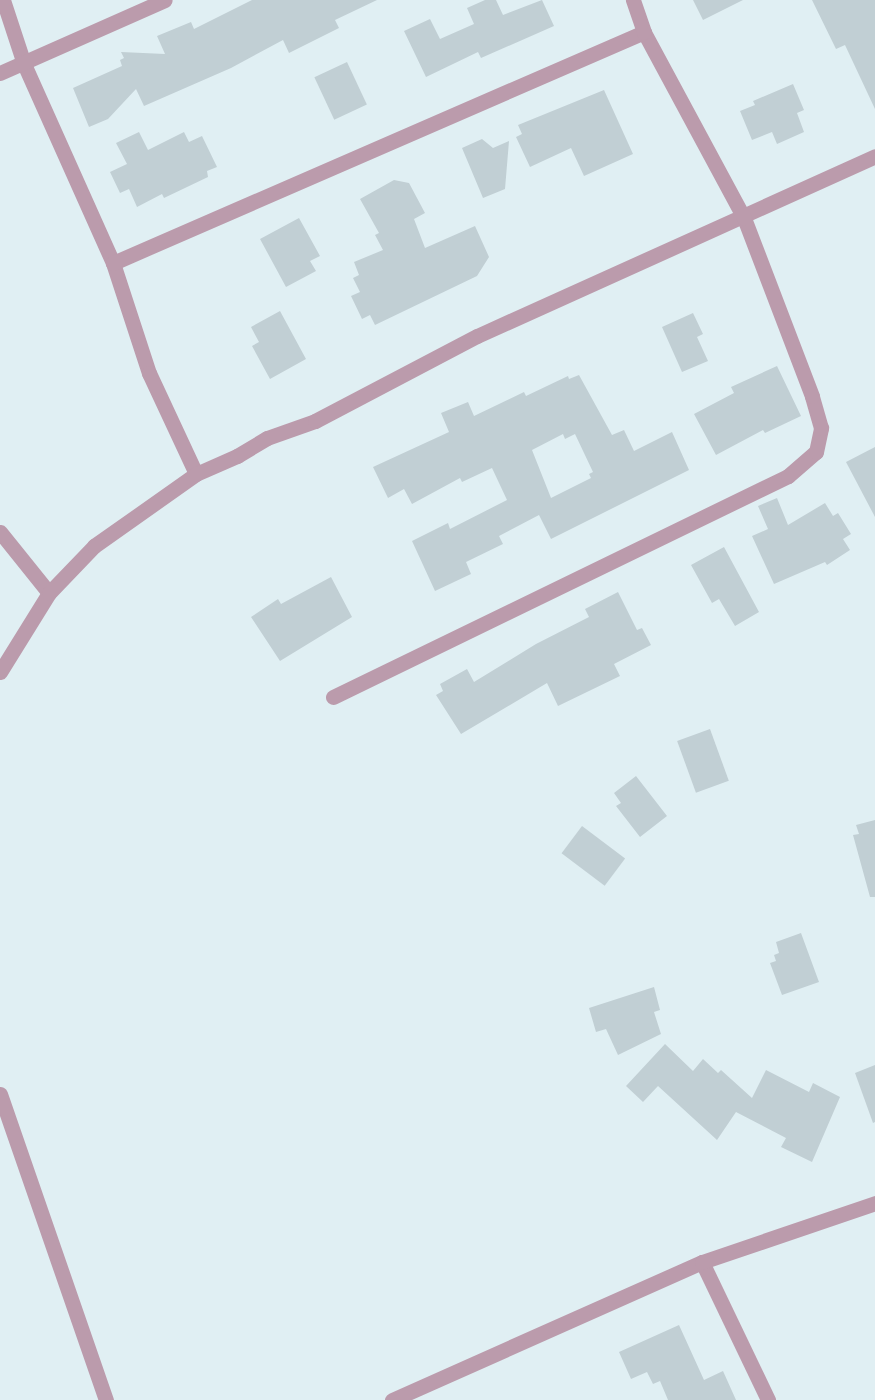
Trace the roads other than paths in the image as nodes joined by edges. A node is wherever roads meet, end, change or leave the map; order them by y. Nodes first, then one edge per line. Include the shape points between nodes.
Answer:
1 (3, 0) edge
2 (165, 0) edge
3 (633, 0) edge
4 (644, 32) junction
5 (24, 64) junction
6 (0, 73) edge
7 (875, 156) edge
8 (744, 218) junction
9 (113, 262) junction
10 (196, 474) junction
11 (0, 532) edge
12 (49, 593) junction
13 (0, 672) edge
14 (333, 697) dead end
15 (1, 1100) edge
16 (875, 1203) edge
17 (702, 1262) junction
18 (106, 1400) edge
19 (392, 1400) edge
20 (768, 1400) edge

1 - 5 street
2 - 5 street
3 - 4 street
4 - 8 street
4 - 9 street
5 - 6 street
5 - 9 street
7 - 8 street
8 - 10 street via 477,336 315,422 267,438 238,456
8 - 14 street via 812,396 821,428 816,452 788,476
9 - 10 street via 149,373
10 - 12 street via 94,546
11 - 12 street
12 - 13 street
15 - 18 street
16 - 17 street
17 - 19 street
17 - 20 street

